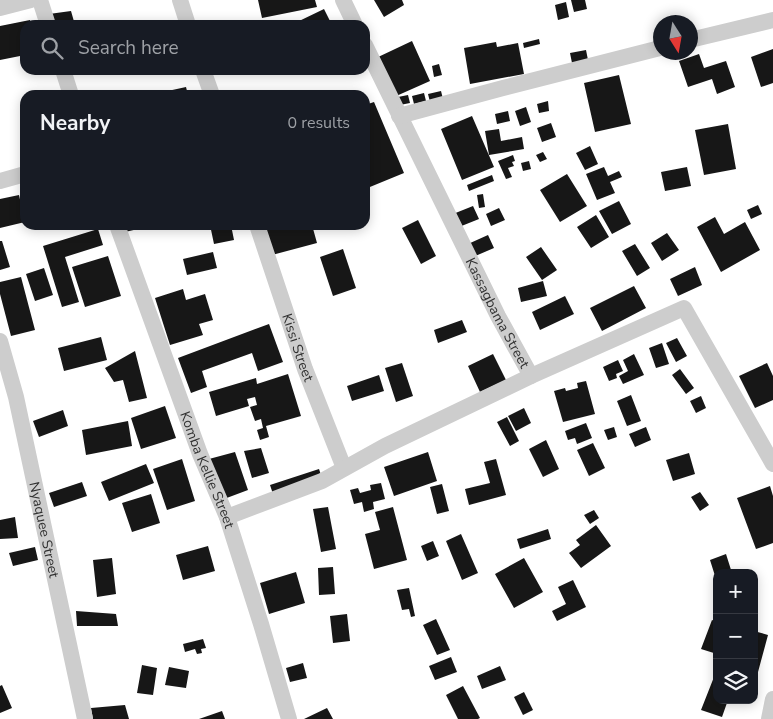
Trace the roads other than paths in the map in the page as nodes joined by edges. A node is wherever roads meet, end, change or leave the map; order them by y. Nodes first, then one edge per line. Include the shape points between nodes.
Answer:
1 (31, 0) edge
2 (40, 0) edge
3 (180, 0) edge
4 (343, 0) edge
5 (0, 8) edge
6 (46, 20) edge
7 (186, 20) edge
8 (353, 20) edge
9 (773, 20) edge
10 (698, 38) edge
11 (653, 50) edge
12 (370, 55) edge
13 (64, 75) edge
14 (205, 75) edge
15 (69, 90) edge
16 (210, 90) edge
17 (399, 116) junction
18 (20, 176) edge
19 (0, 182) edge
20 (119, 230) edge
21 (259, 230) edge
22 (0, 340) edge
23 (531, 376) junction
24 (773, 464) edge
25 (344, 468) junction
26 (227, 517) junction
27 (773, 699) edge
28 (85, 719) edge
29 (289, 719) edge
30 (770, 719) edge

1 - 5 street
2 - 6 street
3 - 7 street
4 - 8 street
9 - 10 street
11 - 17 street
12 - 17 street, Kassagbama Street
13 - 15 street
14 - 16 street
17 - 23 street, Kassagbama Street
18 - 19 street
20 - 26 street, Komba Kellie Street via 200,454
21 - 25 street, Kissi Street via 305,369
22 - 28 street, Nyaquee Street via 16,397
23 - 24 street, Kassagbama Street via 684,308
23 - 25 street
25 - 26 street via 310,486
26 - 29 street, Komba Kellie Street
27 - 30 street

